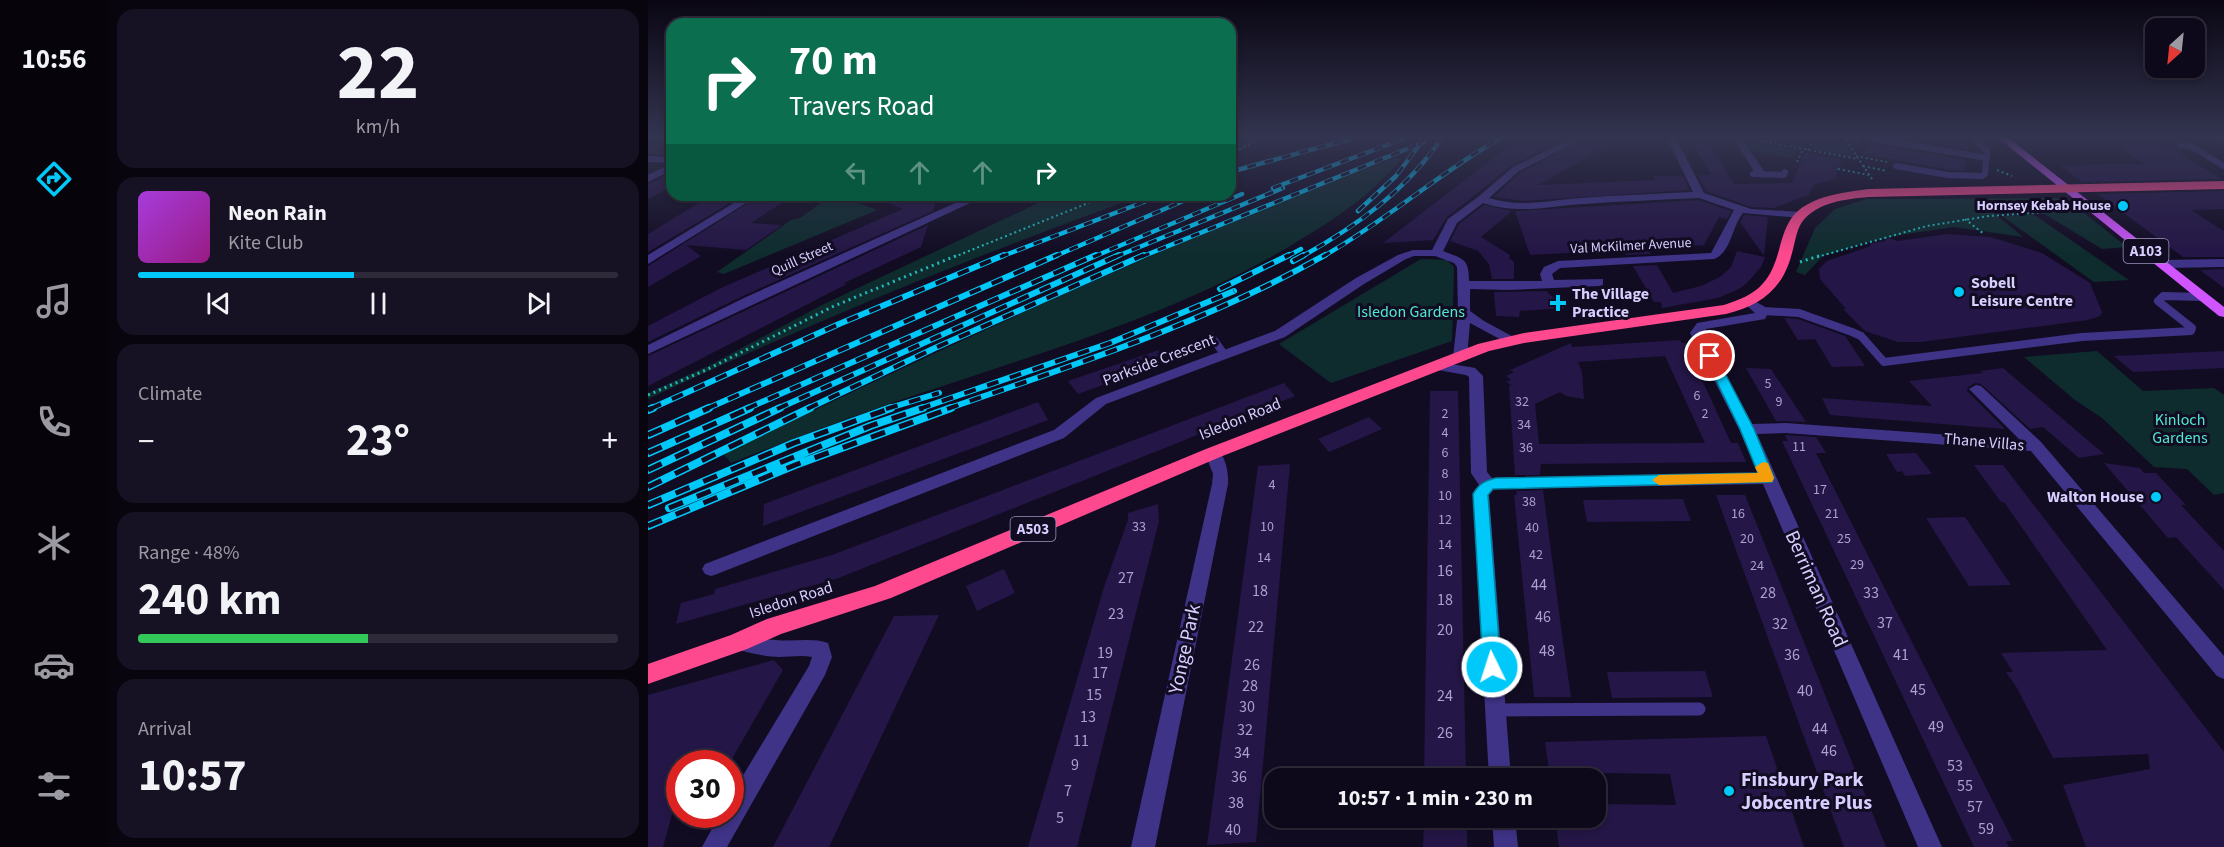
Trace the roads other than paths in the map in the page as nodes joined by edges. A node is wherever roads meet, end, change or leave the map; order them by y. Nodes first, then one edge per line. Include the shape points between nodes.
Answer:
1 (1509, 176) edge
2 (1691, 176) edge
3 (1945, 176) edge
4 (1982, 176) edge
5 (2050, 176) edge
6 (2224, 186) edge
7 (2067, 189) junction
8 (1700, 195) junction
9 (1482, 199) junction
10 (744, 201) edge
11 (956, 201) edge
12 (1740, 210) junction
13 (1801, 215) junction
14 (1436, 253) junction
15 (648, 260) edge
16 (2224, 263) edge
17 (2163, 264) junction
18 (1599, 282) dead end
19 (1549, 284) junction
20 (1464, 285) junction
21 (2203, 297) junction
22 (1749, 302) junction
23 (1762, 311) junction
24 (1464, 312) junction
25 (2224, 313) edge
26 (1211, 336) dead end
27 (1512, 340) junction
28 (648, 350) edge
29 (1224, 354) junction
30 (1460, 357) junction
31 (1437, 366) junction
32 (1976, 389) dead end
33 (1747, 429) junction
34 (2037, 446) junction
35 (1213, 453) junction
36 (1767, 478) junction
37 (1488, 485) junction
38 (711, 569) dead end
39 (739, 642) junction
40 (2224, 670) edge
41 (648, 674) edge
42 (1699, 709) dead end
43 (1495, 710) junction
44 (1499, 768) edge
45 (1505, 828) edge
46 (714, 847) edge
47 (1143, 847) edge
48 (1506, 847) edge
49 (1930, 847) edge

1 - 9 street
2 - 8 street
3 - 4 lane
5 - 7 main road, A103
6 - 7 highway
7 - 13 highway via 1869,193 1850,195
7 - 17 main road, A103
8 - 9 street via 1522,208
8 - 12 street
9 - 14 street via 1452,221
10 - 15 street
11 - 28 street, Quill Street
12 - 13 street
12 - 19 street, Val McKilmer Avenue via 1731,219 1714,256 1558,265 1546,274
13 - 22 highway, Isledon Road / A503 via 1792,228 1776,281
14 - 20 street via 1458,261 1463,267
14 - 29 street, Parkside Crescent via 1402,256 1280,334
16 - 17 street
17 - 21 main road, A103
18 - 19 street
19 - 20 street
20 - 24 street
21 - 23 lane via 2163,296 2158,301 2191,331 2082,337 1884,362 1861,336 1852,332 1799,313
21 - 25 main road, A103
22 - 23 street
22 - 27 highway, Isledon Road / A503 via 1726,309
23 - 33 street, Berriman Road via 1756,318 1702,326 1697,333
24 - 27 street
24 - 30 street
26 - 29 lane
27 - 30 highway, Isledon Road / A503
29 - 38 street, Parkside Crescent via 1101,401 1059,434
30 - 31 highway, Isledon Road / A503
31 - 35 highway, Isledon Road / A503
31 - 37 street via 1476,375 1479,473
32 - 34 street
33 - 34 street, Thane Villas via 1786,428
33 - 36 street, Berriman Road
34 - 40 street, Thane Villas
35 - 39 highway, Isledon Road / A503 via 883,592 774,626
35 - 47 street, Yonge Park via 1221,474 1220,484
36 - 37 street
36 - 49 street, Berriman Road
37 - 43 street via 1480,494
39 - 41 highway, Isledon Road / A503
39 - 46 street via 778,650 821,649 822,657
42 - 43 lane
43 - 44 street
45 - 48 street

